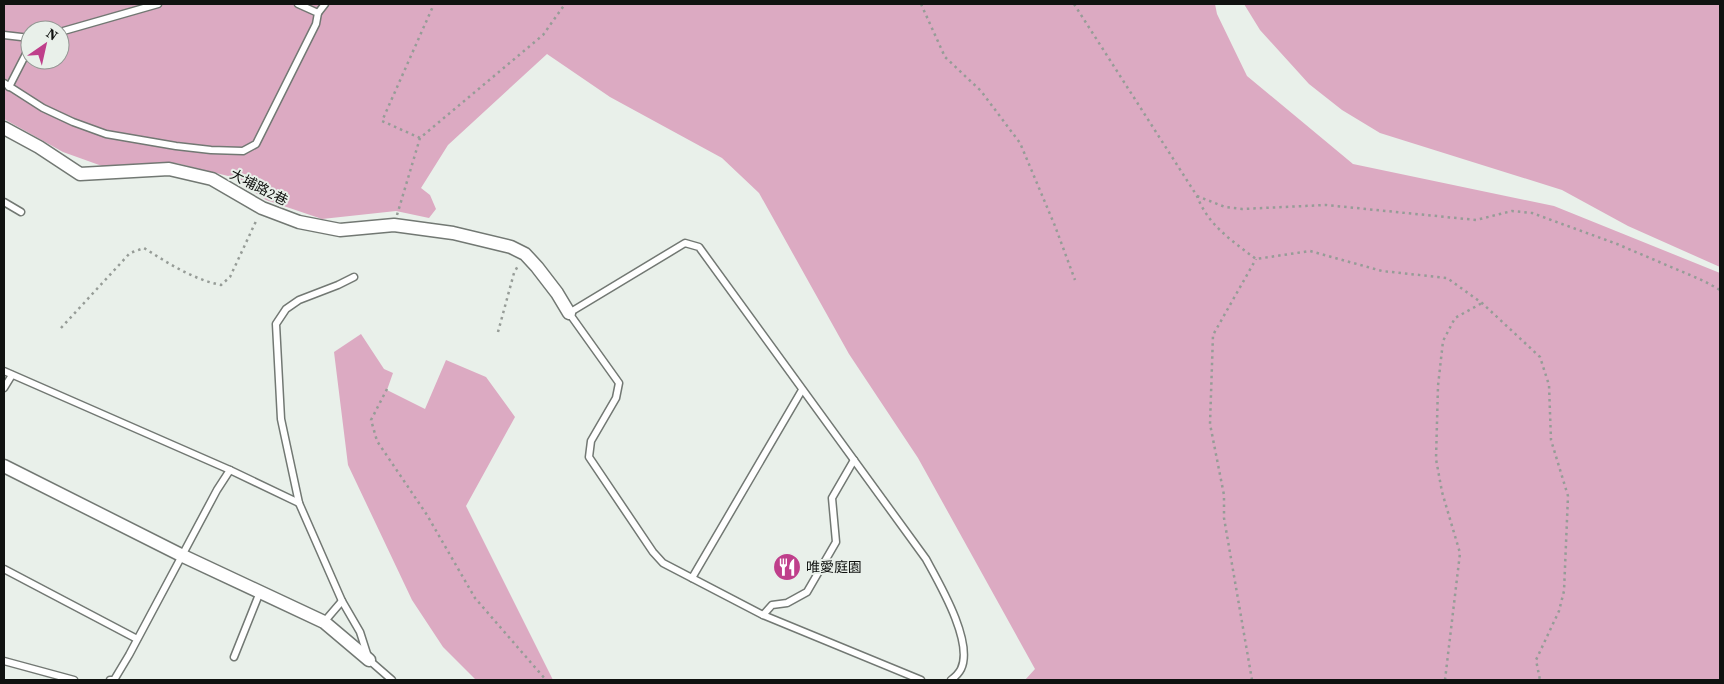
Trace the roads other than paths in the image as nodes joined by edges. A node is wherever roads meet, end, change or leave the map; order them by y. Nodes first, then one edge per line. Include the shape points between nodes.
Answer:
1 (158, 4) edge
2 (298, 4) edge
3 (325, 4) edge
4 (318, 13) junction
5 (70, 29) edge
6 (4, 35) edge
7 (20, 37) edge
8 (20, 62) edge
9 (6, 85) edge
10 (4, 128) edge
11 (4, 202) edge
12 (21, 212) dead end
13 (354, 277) dead end
14 (569, 313) junction
15 (4, 371) edge
16 (12, 375) junction
17 (4, 388) edge
18 (802, 390) junction
19 (854, 460) junction
20 (4, 466) edge
21 (230, 470) junction
22 (299, 503) junction
23 (183, 556) junction
24 (4, 569) edge
25 (692, 578) junction
26 (260, 592) junction
27 (342, 601) junction
28 (763, 615) junction
29 (324, 622) junction
30 (138, 638) junction
31 (234, 657) dead end
32 (369, 660) junction
33 (4, 661) edge
34 (74, 680) edge
35 (110, 680) edge
36 (392, 680) edge
37 (921, 680) edge
38 (951, 680) edge

1 - 5 lane
2 - 4 lane
3 - 4 lane
4 - 9 lane via 316,24 256,144 243,151 176,146 106,134 43,108
6 - 7 lane
8 - 9 lane
10 - 14 street, 大埔路2巷 via 80,174 169,169 212,179 262,208 299,222 340,230 394,224 453,233 511,247 525,254
11 - 12 lane
13 - 22 lane via 299,300 286,309 276,324 281,419
14 - 18 lane via 685,243 699,247
14 - 25 lane via 619,383 616,398 591,441 589,457 653,552 663,563
15 - 16 lane
16 - 17 lane
16 - 21 lane
18 - 19 lane
18 - 25 lane
19 - 28 lane via 832,498 836,542 807,592 787,603 772,605
19 - 38 lane via 926,559 945,594 961,632 964,659 961,669
20 - 23 street
21 - 22 lane
21 - 23 lane
22 - 27 lane
23 - 26 street
23 - 30 lane
24 - 30 lane
25 - 28 lane
26 - 29 street
26 - 31 lane
27 - 29 lane
27 - 32 lane via 360,632
28 - 37 lane
29 - 32 street
30 - 35 lane via 114,680
32 - 36 lane
33 - 34 lane

